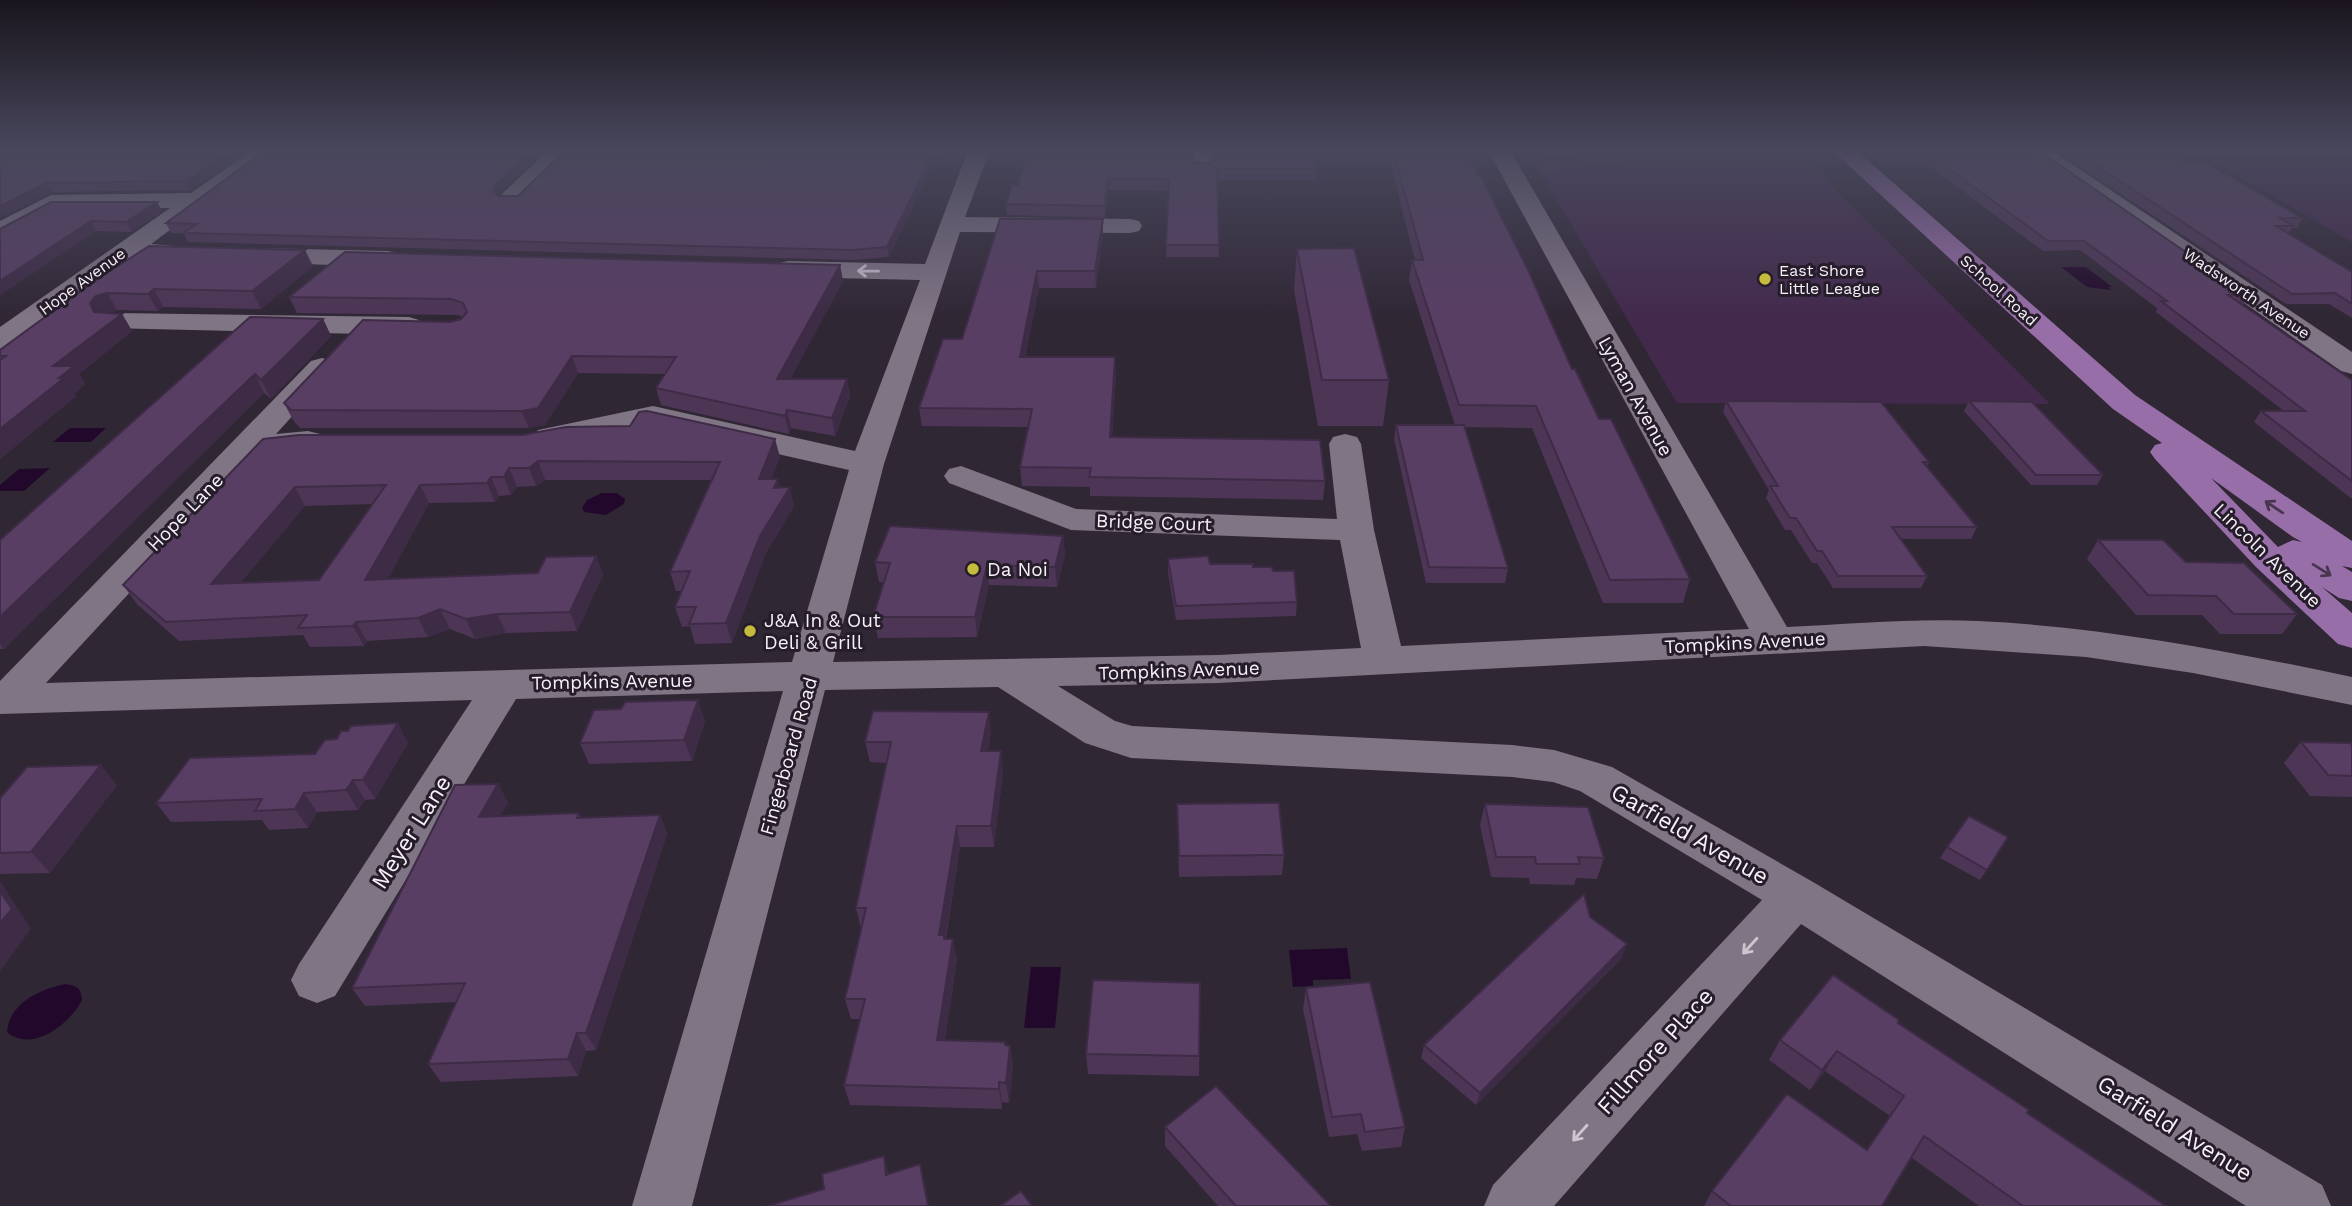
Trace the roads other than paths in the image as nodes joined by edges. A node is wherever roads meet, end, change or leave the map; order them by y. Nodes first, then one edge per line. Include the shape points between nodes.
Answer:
1 (42, 206) edge
2 (185, 206) edge
3 (957, 206) edge
4 (1531, 206) edge
5 (1906, 206) edge
6 (2120, 206) edge
7 (950, 224) junction
8 (0, 231) edge
9 (124, 251) junction
10 (1127, 254) dead end
11 (343, 258) junction
12 (412, 260) edge
13 (758, 268) edge
14 (936, 272) junction
15 (117, 322) edge
16 (263, 324) junction
17 (362, 325) junction
18 (430, 326) edge
19 (0, 340) edge
20 (2352, 365) edge
21 (2124, 402) junction
22 (335, 441) edge
23 (515, 441) edge
24 (1345, 444) dead end
25 (247, 447) junction
26 (867, 464) junction
27 (2186, 474) junction
28 (961, 476) dead end
29 (1356, 530) junction
30 (2352, 557) edge
31 (2352, 589) edge
32 (1772, 634) junction
33 (2352, 635) edge
34 (1384, 661) junction
35 (1010, 675) junction
36 (811, 676) junction
37 (504, 684) junction
38 (2352, 691) edge
39 (4, 698) edge
40 (1796, 896) junction
41 (317, 980) dead end
42 (662, 1206) edge
43 (1514, 1206) edge
44 (2301, 1206) edge

1 - 8 street
2 - 9 street, Hope Avenue
3 - 7 street, Fingerboard Road
4 - 32 street, Lyman Avenue
5 - 21 main road, School Road
6 - 20 street, Wadsworth Avenue
7 - 10 street via 1131,214
7 - 14 street, Fingerboard Road
9 - 11 street
9 - 19 street, Hope Avenue
11 - 12 street
11 - 16 street
14 -> 13 street
14 - 26 street, Fingerboard Road
15 - 16 street
16 - 17 street
17 - 18 street
17 - 25 street, Hope Lane
21 - 27 main road, School Road
30 -> 21 main road, School Road
22 - 25 street
23 - 26 street via 653,416
24 - 29 street
25 - 39 street, Hope Lane
26 - 36 street, Fingerboard Road
27 -> 31 main road
27 - 33 main road, Lincoln Avenue
28 - 29 street, Bridge Court via 1071,519
29 - 34 street
32 - 34 street, Tompkins Avenue via 1632,648
32 - 38 street, Tompkins Avenue via 1820,638 1947,633 2046,638
34 - 35 street, Tompkins Avenue
35 - 36 street, Tompkins Avenue
35 - 40 street, Garfield Avenue via 1100,732 1131,742 1554,766 1597,779
36 - 37 street, Tompkins Avenue
36 - 42 street, Fingerboard Road
37 - 39 street, Tompkins Avenue
37 - 41 street, Meyer Lane
40 -> 43 street, Fillmore Place
40 - 44 street, Garfield Avenue

